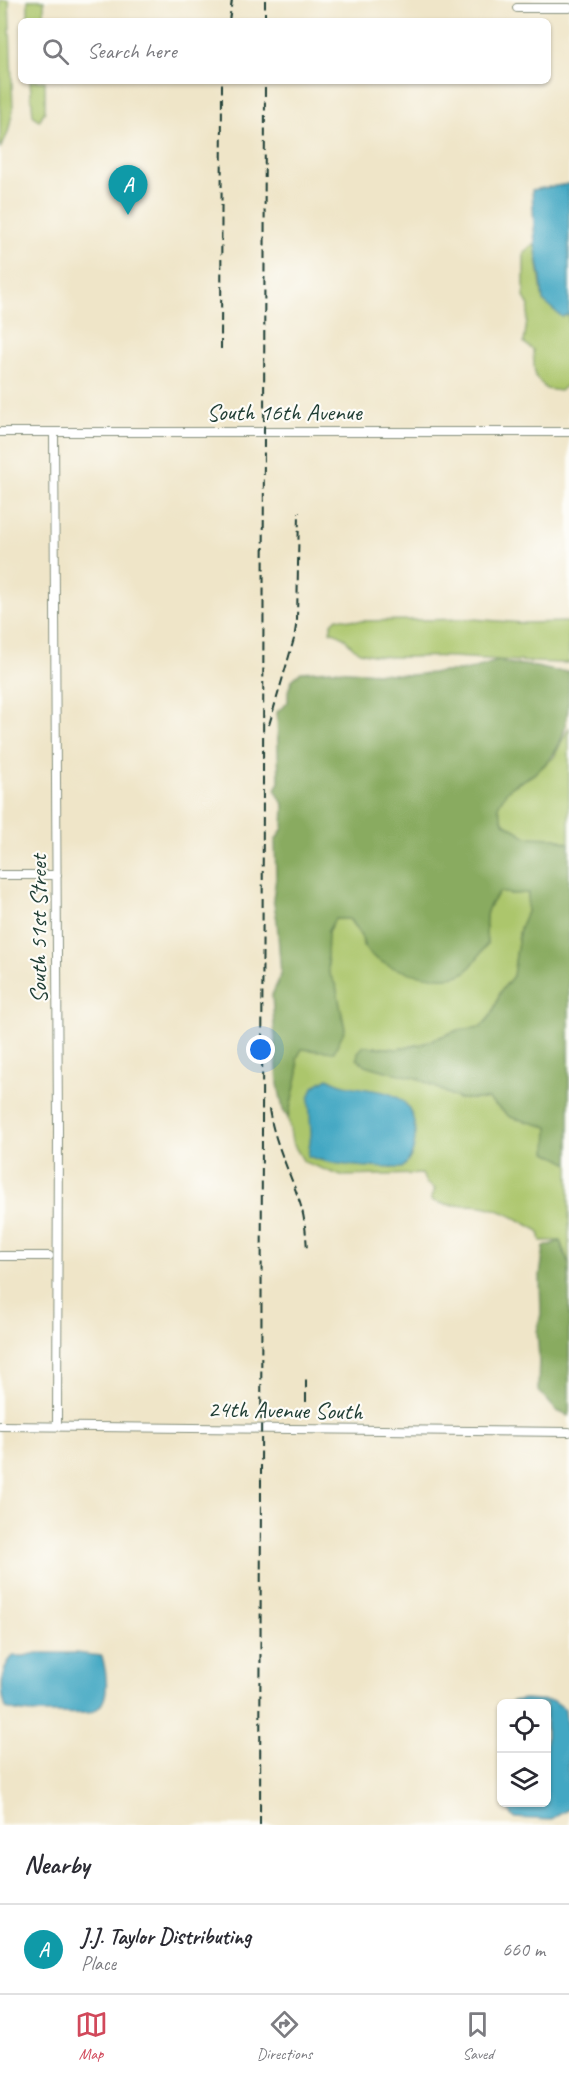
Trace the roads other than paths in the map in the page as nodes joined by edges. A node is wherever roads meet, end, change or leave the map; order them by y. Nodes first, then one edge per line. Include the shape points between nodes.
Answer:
1 (517, 8) dead end
2 (569, 8) edge
3 (0, 432) edge
4 (54, 432) junction
5 (569, 432) edge
6 (0, 875) edge
7 (57, 875) junction
8 (0, 1256) edge
9 (49, 1256) dead end
10 (0, 1426) edge
11 (57, 1426) junction
12 (569, 1432) edge

1 - 2 street
3 - 4 street, South 16th Avenue
4 - 5 street, South 16th Avenue
4 - 7 street, South 51st Street
6 - 7 street
7 - 11 street, South 51st Street
8 - 9 street
10 - 11 street, 24th Avenue South
11 - 12 street, 24th Avenue South

